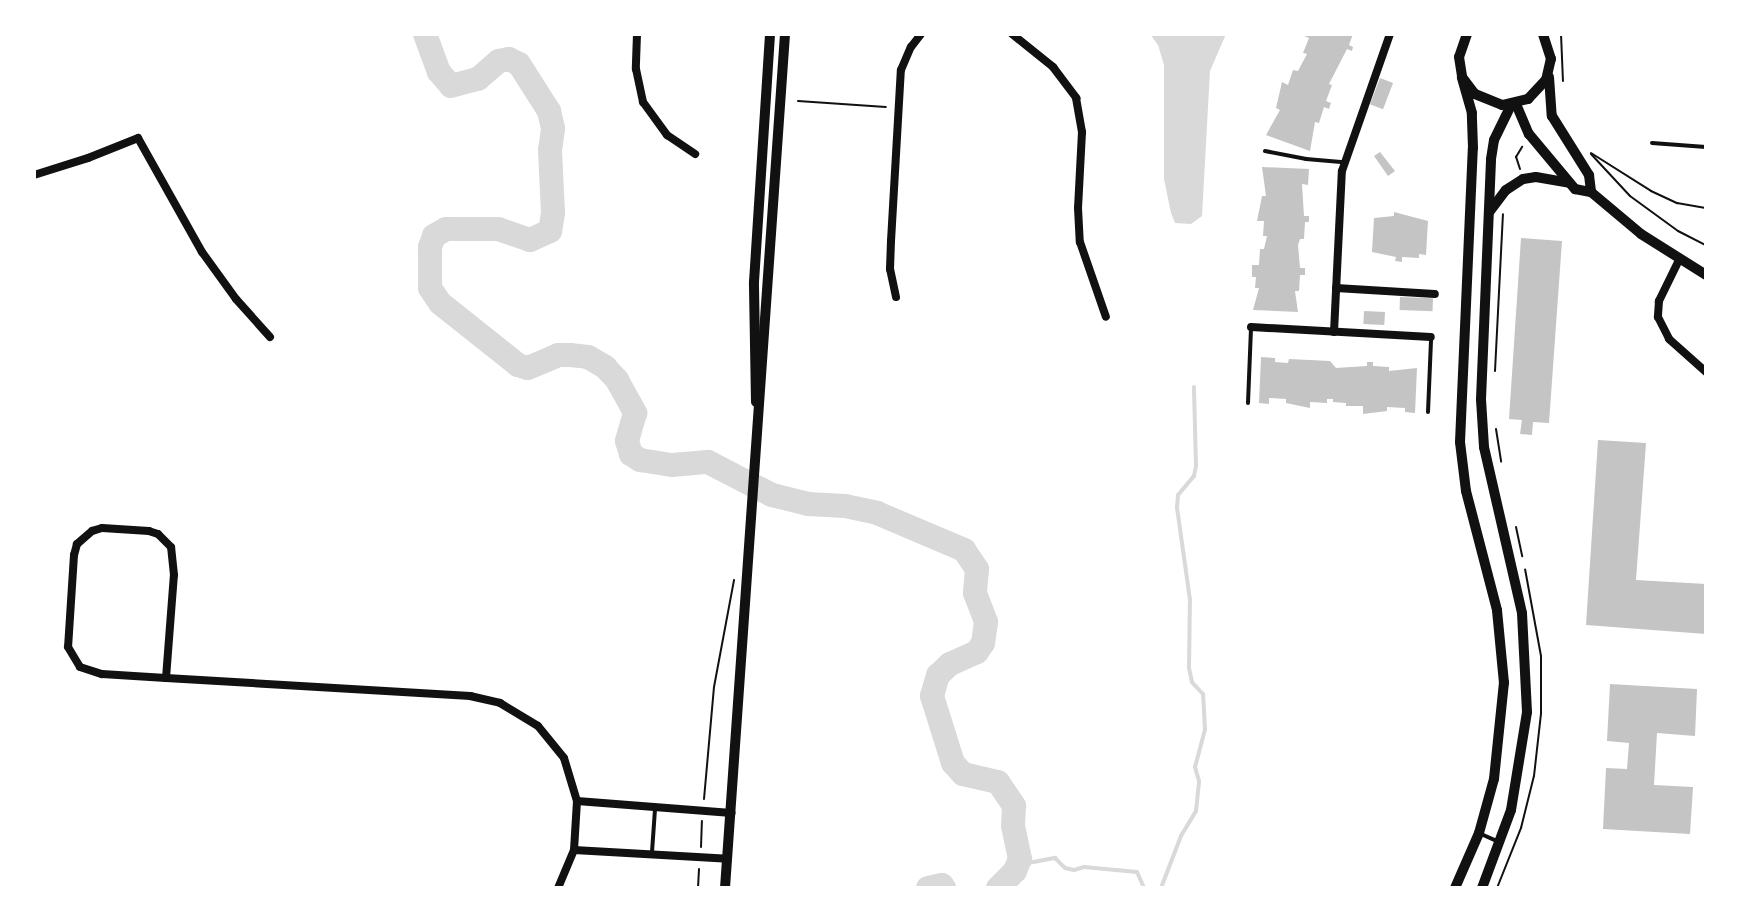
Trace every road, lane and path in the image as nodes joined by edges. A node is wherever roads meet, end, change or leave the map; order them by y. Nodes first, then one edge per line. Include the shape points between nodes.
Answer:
1 (637, 34) edge
2 (770, 34) edge
3 (785, 34) edge
4 (921, 34) edge
5 (1012, 34) edge
6 (1390, 34) edge
7 (1464, 34) edge
8 (1543, 34) edge
9 (1549, 34) edge
10 (1561, 34) edge
11 (1549, 49) junction
12 (1550, 70) junction
13 (1462, 77) junction
14 (1561, 91) dead end
15 (798, 101) dead end
16 (1514, 104) junction
17 (899, 107) junction
18 (1526, 143) dead end
19 (1652, 143) dead end
20 (1706, 147) edge
21 (1265, 151) dead end
22 (695, 154) dead end
23 (1344, 162) junction
24 (1520, 170) dead end
25 (34, 175) edge
26 (1569, 183) junction
27 (1591, 192) junction
28 (1506, 208) dead end
29 (1706, 208) edge
30 (1488, 213) junction
31 (1706, 245) edge
32 (1679, 260) junction
33 (1706, 275) edge
34 (1336, 288) junction
35 (1435, 294) dead end
36 (896, 297) dead end
37 (1106, 317) dead end
38 (1251, 327) joint
39 (1334, 332) junction
40 (270, 337) dead end
41 (1431, 337) joint
42 (1706, 372) edge
43 (1494, 380) dead end
44 (1248, 403) dead end
45 (1428, 412) dead end
46 (758, 416) junction
47 (1494, 419) dead end
48 (1501, 466) dead end
49 (1514, 520) dead end
50 (735, 570) dead end
51 (166, 678) junction
52 (577, 801) junction
53 (655, 807) junction
54 (703, 810) junction
55 (732, 813) junction
56 (1479, 833) junction
57 (1501, 843) junction
58 (574, 850) junction
59 (652, 855) junction
60 (700, 857) junction
61 (728, 859) junction
62 (558, 888) edge
63 (698, 888) edge
64 (725, 888) edge
65 (1455, 888) edge
66 (1482, 888) edge
67 (1497, 888) edge

1 - 22 street via 636,69 643,102 667,135
2 - 46 street via 754,282
3 - 46 street
4 - 17 street via 901,70
5 - 37 street via 1053,67 1076,98 1082,132 1080,242
6 - 23 street
7 - 13 street
8 - 11 street
9 - 11 street
10 - 14 path
11 - 12 street
12 - 16 street via 1537,93
12 - 27 street via 1552,116 1589,175
13 - 16 street via 1483,100
13 - 56 street via 1472,113 1473,148 1460,442 1466,491 1497,610 1504,683 1494,779
15 - 17 path
16 - 26 street via 1529,134
16 - 30 street via 1492,151
17 - 36 street via 890,269
18 - 24 path via 1517,151
19 - 20 lane
21 - 23 lane
23 - 34 street
25 - 40 street via 138,138 209,263
26 - 27 street
26 - 30 street via 1523,179
27 - 32 street
28 - 43 path
29 - 31 path via 1666,198 1591,153 1637,202
30 - 57 street via 1481,386 1484,447 1517,589 1528,687 1522,761
32 - 33 street
32 - 42 street via 1659,301 1658,317 1669,339
34 - 35 street
34 - 39 street
38 - 39 street
38 - 44 lane
39 - 41 street
41 - 45 lane
46 - 55 street
47 - 48 path
49 - 67 path via 1538,629 1541,714 1521,828
50 - 54 path via 714,687
51 - 51 street via 91,671 73,659 68,647 74,555 77,544 92,531 149,531 171,547 174,575
51 - 52 street via 470,696 500,703 538,726 552,742 564,758
52 - 53 street
52 - 58 street
53 - 54 street
53 - 59 lane
54 - 55 street
54 - 60 path
55 - 61 street
56 - 57 lane
56 - 65 street
57 - 66 street
58 - 59 street
58 - 62 street
59 - 60 street
60 - 61 street
60 - 63 path
61 - 64 street

